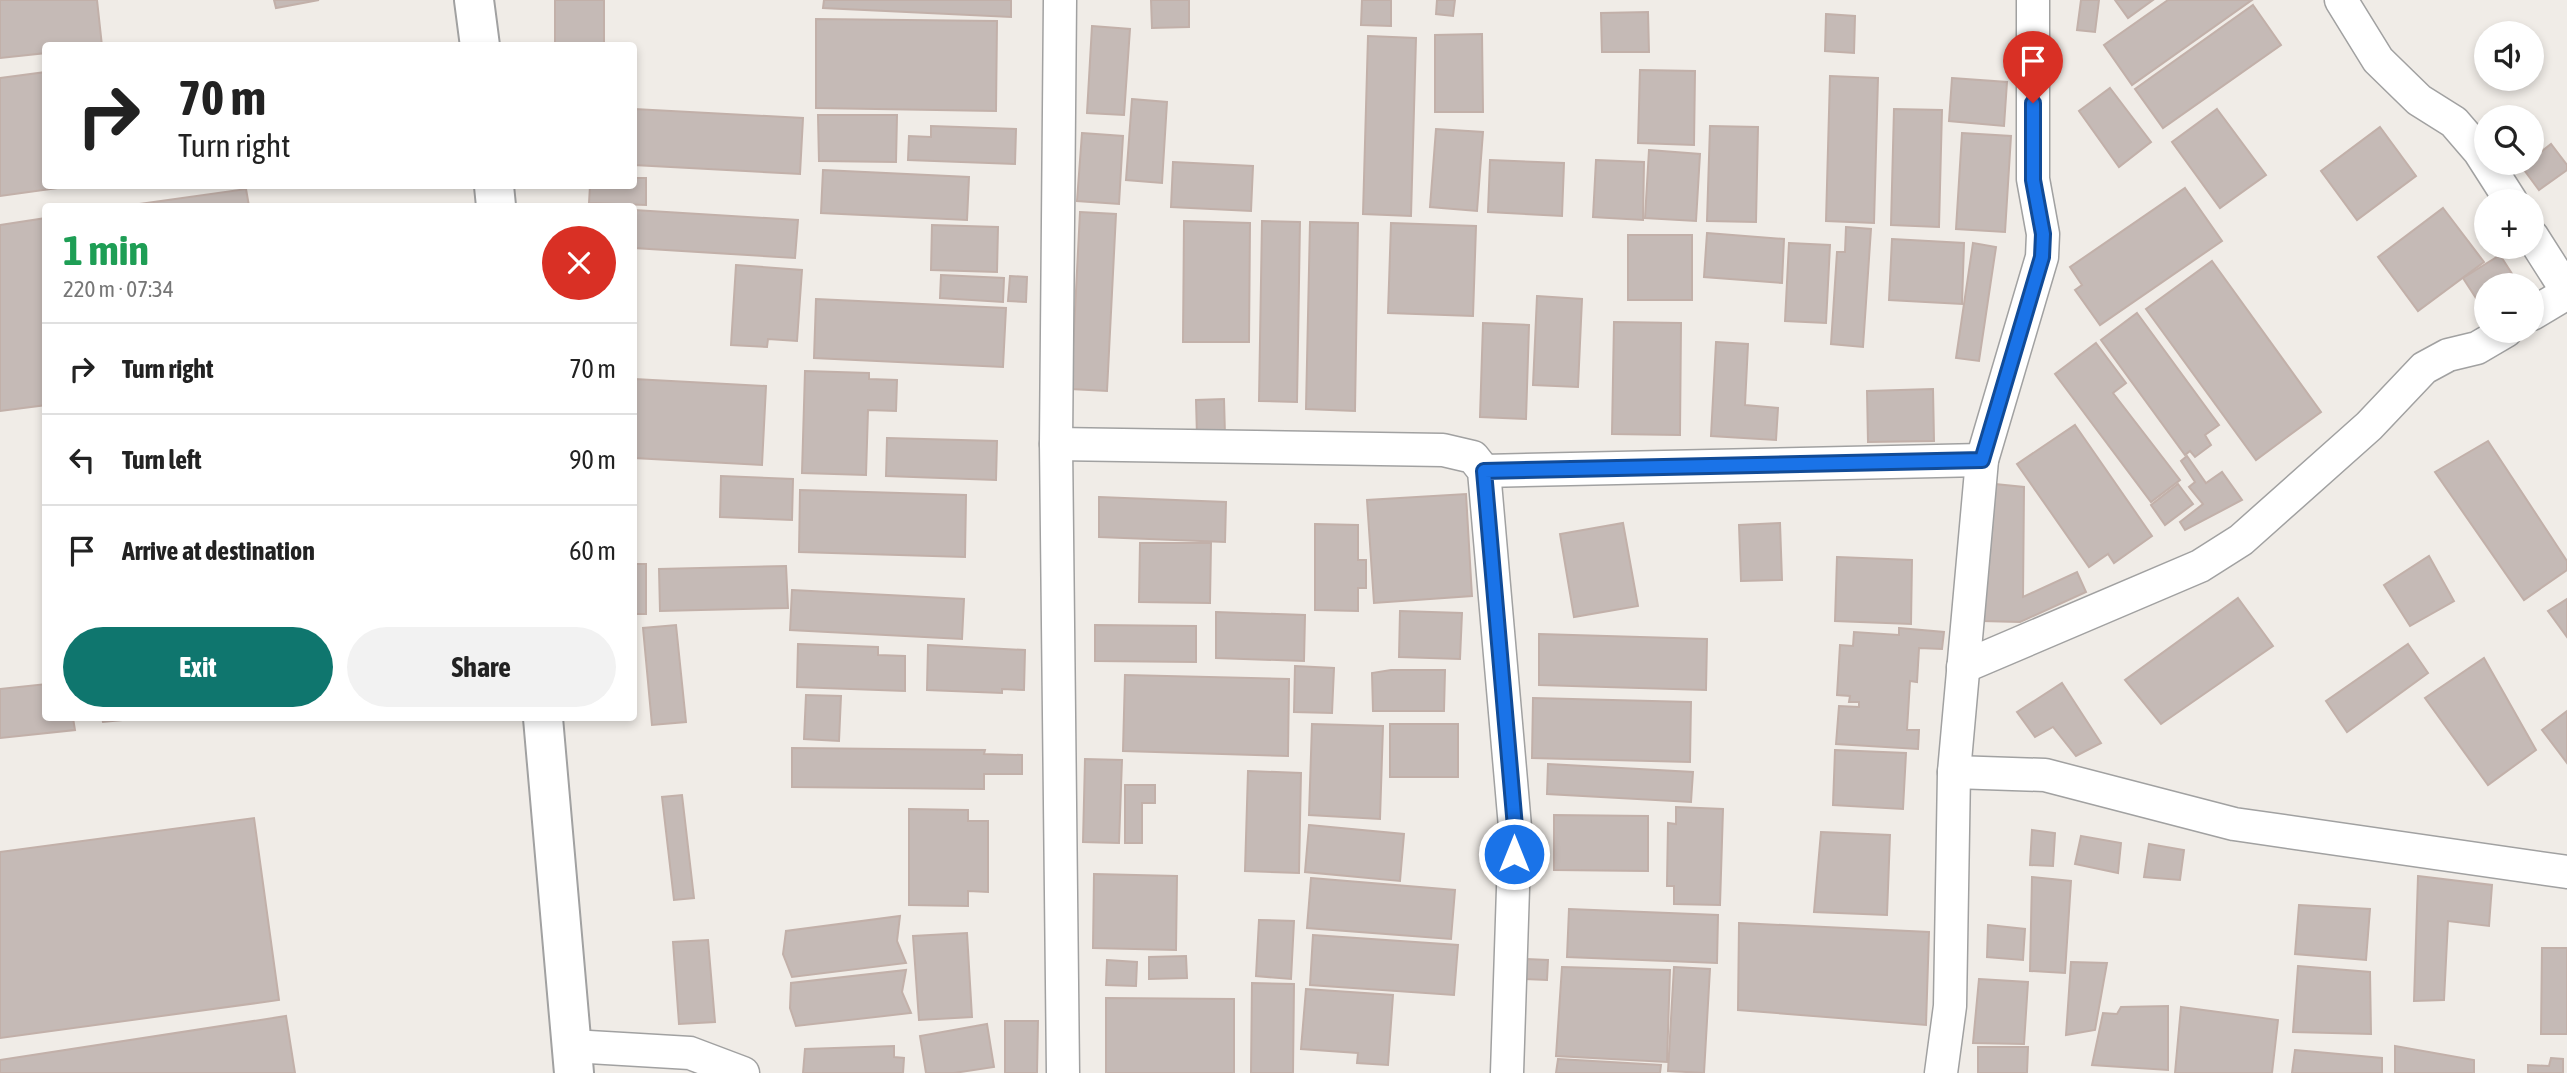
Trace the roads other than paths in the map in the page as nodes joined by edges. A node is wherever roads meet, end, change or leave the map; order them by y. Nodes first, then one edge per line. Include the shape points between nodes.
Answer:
1 (474, 0) edge
2 (1060, 0) edge
3 (2033, 0) edge
4 (2341, 0) edge
5 (479, 42) edge
6 (2503, 189) edge
7 (2544, 255) edge
8 (2567, 292) edge
9 (2544, 306) edge
10 (2485, 343) edge
11 (1056, 444) junction
12 (1982, 460) junction
13 (1484, 471) junction
14 (1963, 667) junction
15 (544, 721) edge
16 (1954, 772) junction
17 (2567, 872) edge
18 (573, 1060) edge
19 (743, 1073) edge
20 (1063, 1073) edge
21 (1507, 1073) edge
22 (1941, 1073) edge

1 - 5 street
2 - 11 street
3 - 12 street via 2033,180 2043,234 2042,257
4 - 6 street via 2378,60 2419,100 2454,122
7 - 8 street
8 - 9 street
10 - 14 street via 2448,355 2424,369 2370,426 2231,547 2200,566
11 - 13 street via 1443,450 1473,457
11 - 20 street
12 - 13 street
12 - 14 street
13 - 21 street via 1515,827
14 - 16 street
15 - 18 street
16 - 17 street via 2045,775 2234,824
16 - 22 street via 1950,1006
18 - 19 street via 690,1053

